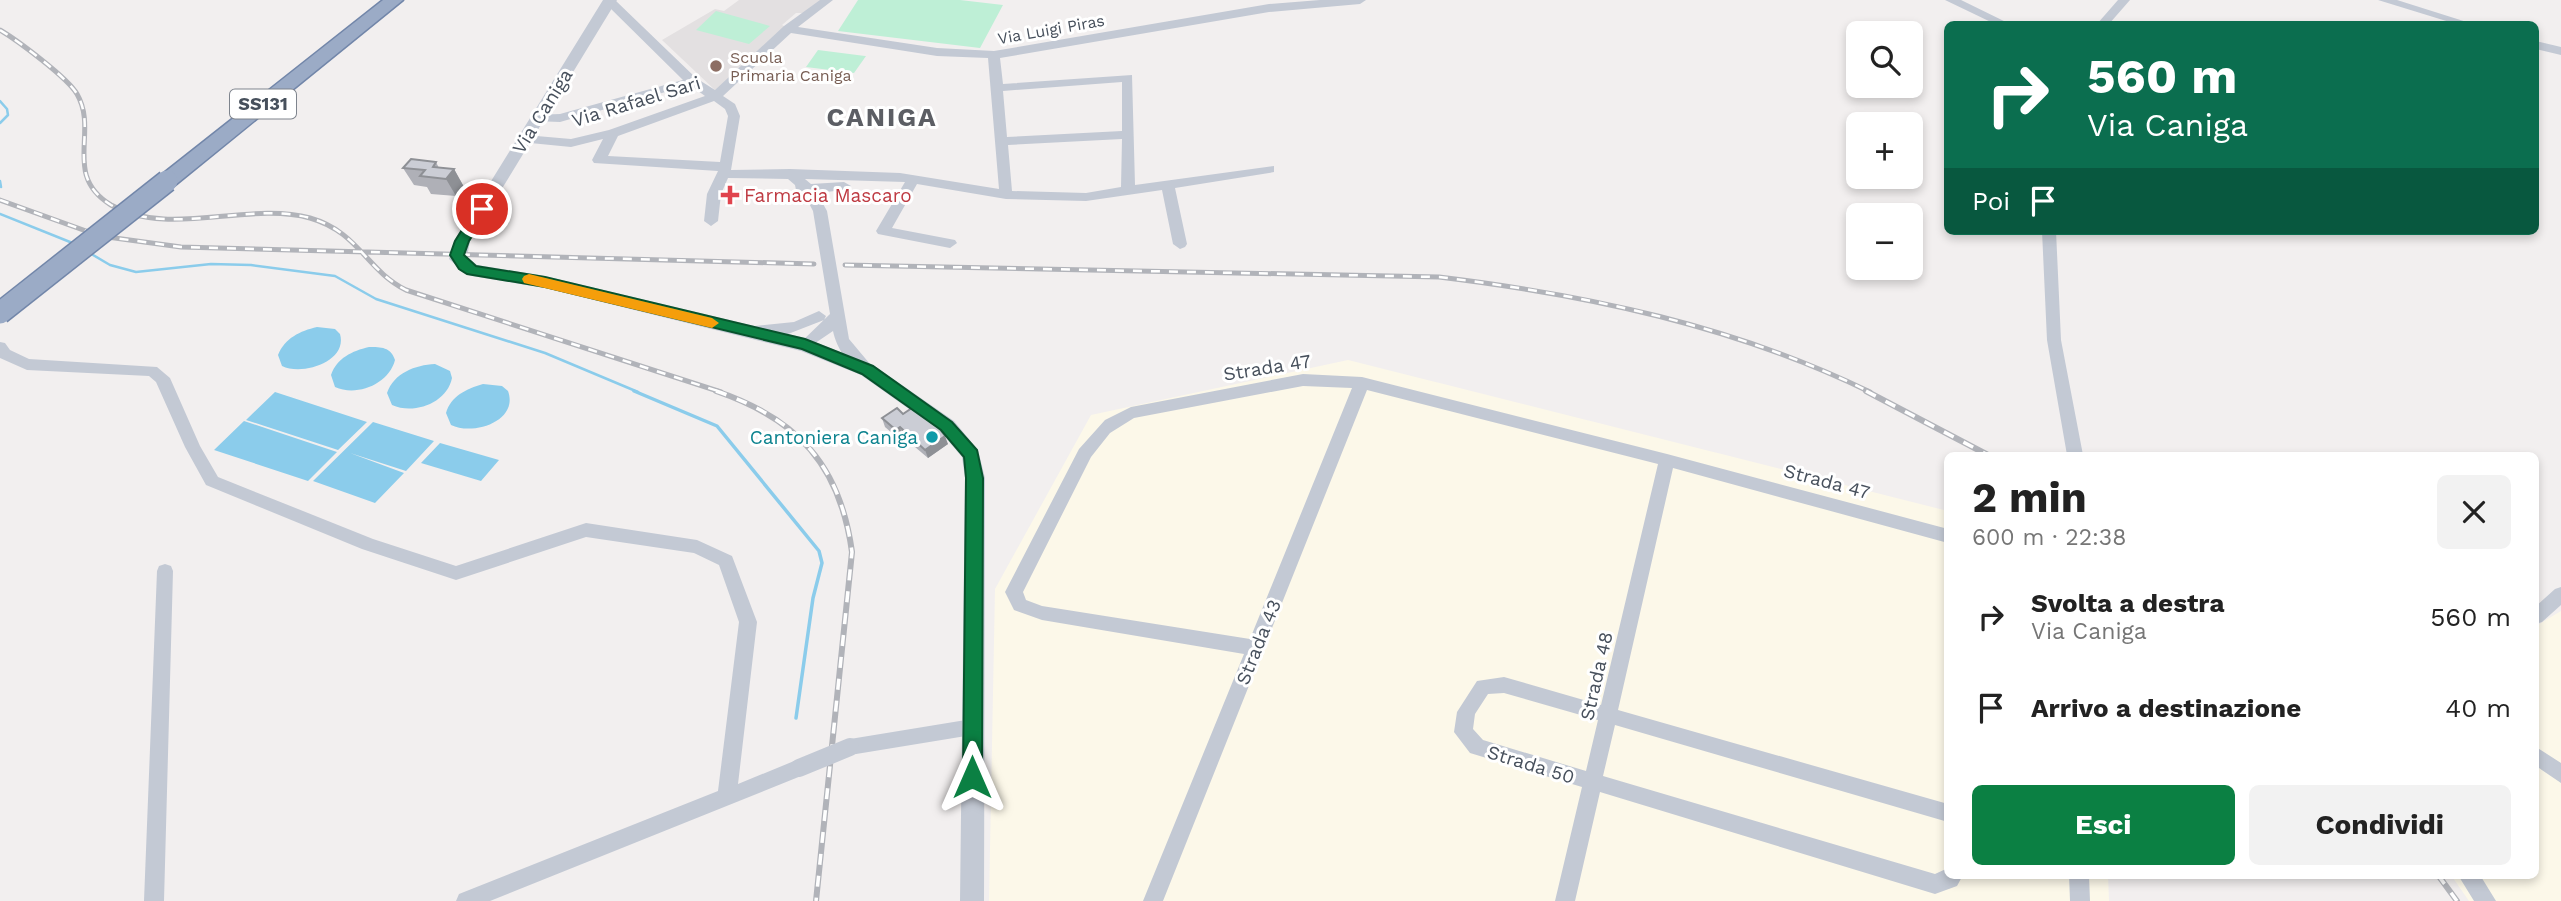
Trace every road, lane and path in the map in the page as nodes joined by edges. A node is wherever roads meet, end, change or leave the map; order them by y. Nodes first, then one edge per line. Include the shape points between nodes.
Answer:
1 (380, 0) edge
2 (394, 0) edge
3 (827, 0) edge
4 (1360, 0) edge
5 (1951, 0) edge
6 (2124, 0) edge
7 (2384, 0) edge
8 (610, 1) edge
9 (1997, 21) edge
10 (2106, 21) edge
11 (2457, 21) edge
12 (353, 27) junction
13 (788, 29) junction
14 (2539, 46) edge
15 (2561, 51) edge
16 (994, 55) junction
17 (692, 80) junction
18 (997, 88) junction
19 (716, 96) junction
20 (538, 118) junction
21 (613, 133) junction
22 (1127, 135) junction
23 (525, 139) junction
24 (1002, 141) junction
25 (1269, 169) dead end
26 (790, 173) junction
27 (835, 174) junction
28 (723, 175) junction
29 (882, 176) junction
30 (161, 179) junction
31 (914, 179) junction
32 (1167, 184) junction
33 (844, 186) junction
34 (808, 189) junction
35 (1128, 190) junction
36 (1006, 195) junction
37 (820, 211) junction
38 (711, 221) dead end
39 (2049, 235) edge
40 (950, 243) dead end
41 (1180, 244) dead end
42 (834, 296) junction
43 (0, 299) edge
44 (0, 313) edge
45 (819, 316) junction
46 (837, 316) junction
47 (747, 331) junction
48 (805, 345) junction
49 (0, 347) edge
50 (867, 370) junction
51 (1362, 383) junction
52 (2074, 452) edge
53 (1667, 460) junction
54 (1944, 535) edge
55 (165, 571) dead end
56 (2561, 594) edge
57 (2539, 614) edge
58 (1256, 648) junction
59 (1608, 716) junction
60 (972, 727) junction
61 (2539, 757) edge
62 (2561, 774) edge
63 (1592, 782) junction
64 (727, 797) junction
65 (1944, 812) edge
66 (1950, 879) edge
67 (2079, 879) edge
68 (2471, 879) edge
69 (154, 901) edge
70 (466, 901) edge
71 (972, 901) edge
72 (1153, 901) edge
73 (1565, 901) edge
74 (2080, 901) edge
75 (2486, 901) edge

1 - 12 highway, SS131
2 - 12 highway, SS131
3 - 13 street
4 - 16 street, Via Luigi Piras via 1269,8
5 - 9 street
6 - 10 street
7 - 11 street
8 - 17 street
8 - 20 street, Via Caniga
12 - 30 highway, SS131
13 - 16 street, Via Luigi Piras via 937,52
13 - 19 street
14 - 15 street
16 - 18 street
17 - 19 street
17 - 20 street via 560,118
18 - 22 street via 1128,78
18 - 24 street
19 - 21 street, Via Rafael Sari
19 - 28 street via 731,107 734,117
20 - 23 street, Via Caniga
21 - 23 street, Via Rafael Sari via 571,143
21 - 28 street via 599,160
22 - 24 street
22 - 35 street
23 - 47 street, Via Caniga via 462,241 457,255 464,265
24 - 36 street
25 - 32 street
26 - 27 street
26 - 28 street
26 - 34 street
27 - 29 street
27 - 34 street
28 - 34 street
28 - 38 street via 714,194
29 - 31 street
29 - 33 street
30 - 43 highway, SS131
30 - 44 highway, SS131, bridge
31 - 36 street
31 - 40 street via 883,231
32 - 35 street
32 - 41 street
33 - 34 street
33 - 37 street
34 - 37 street
35 - 36 street via 1086,197
37 - 42 street
39 - 52 street via 2054,340
42 - 45 street
42 - 46 street
45 - 47 street via 786,331
45 - 48 street
46 - 48 street
46 - 50 street via 849,352
47 - 48 street, Via Caniga
48 - 50 street, Via Caniga
49 - 64 street via 27,364 152,371 162,378 212,481 368,544 456,573 586,530 697,547 726,561 748,622
50 - 60 street, Via Caniga via 947,426 971,455 975,478
51 - 53 street, Strada 47
51 - 58 street, Strada 43
51 - 58 street, Strada 47 via 1303,380 1114,420 1097,434 1085,453 1014,593 1020,605 1042,613
53 - 54 street, Strada 47
53 - 59 street, Strada 48
55 - 69 street
56 - 57 street
58 - 72 street, Strada 43
59 - 63 street, Strada 48
59 - 63 street, Strada 50 via 1504,685 1483,687 1466,712 1463,732 1477,747
59 - 65 street, Strada 50
60 - 64 street, bridge via 849,747
60 - 71 street, Via Caniga
61 - 62 street
63 - 66 street, Strada 50 via 1935,884
63 - 73 street, Strada 48
64 - 70 street
67 - 74 street
68 - 75 street

